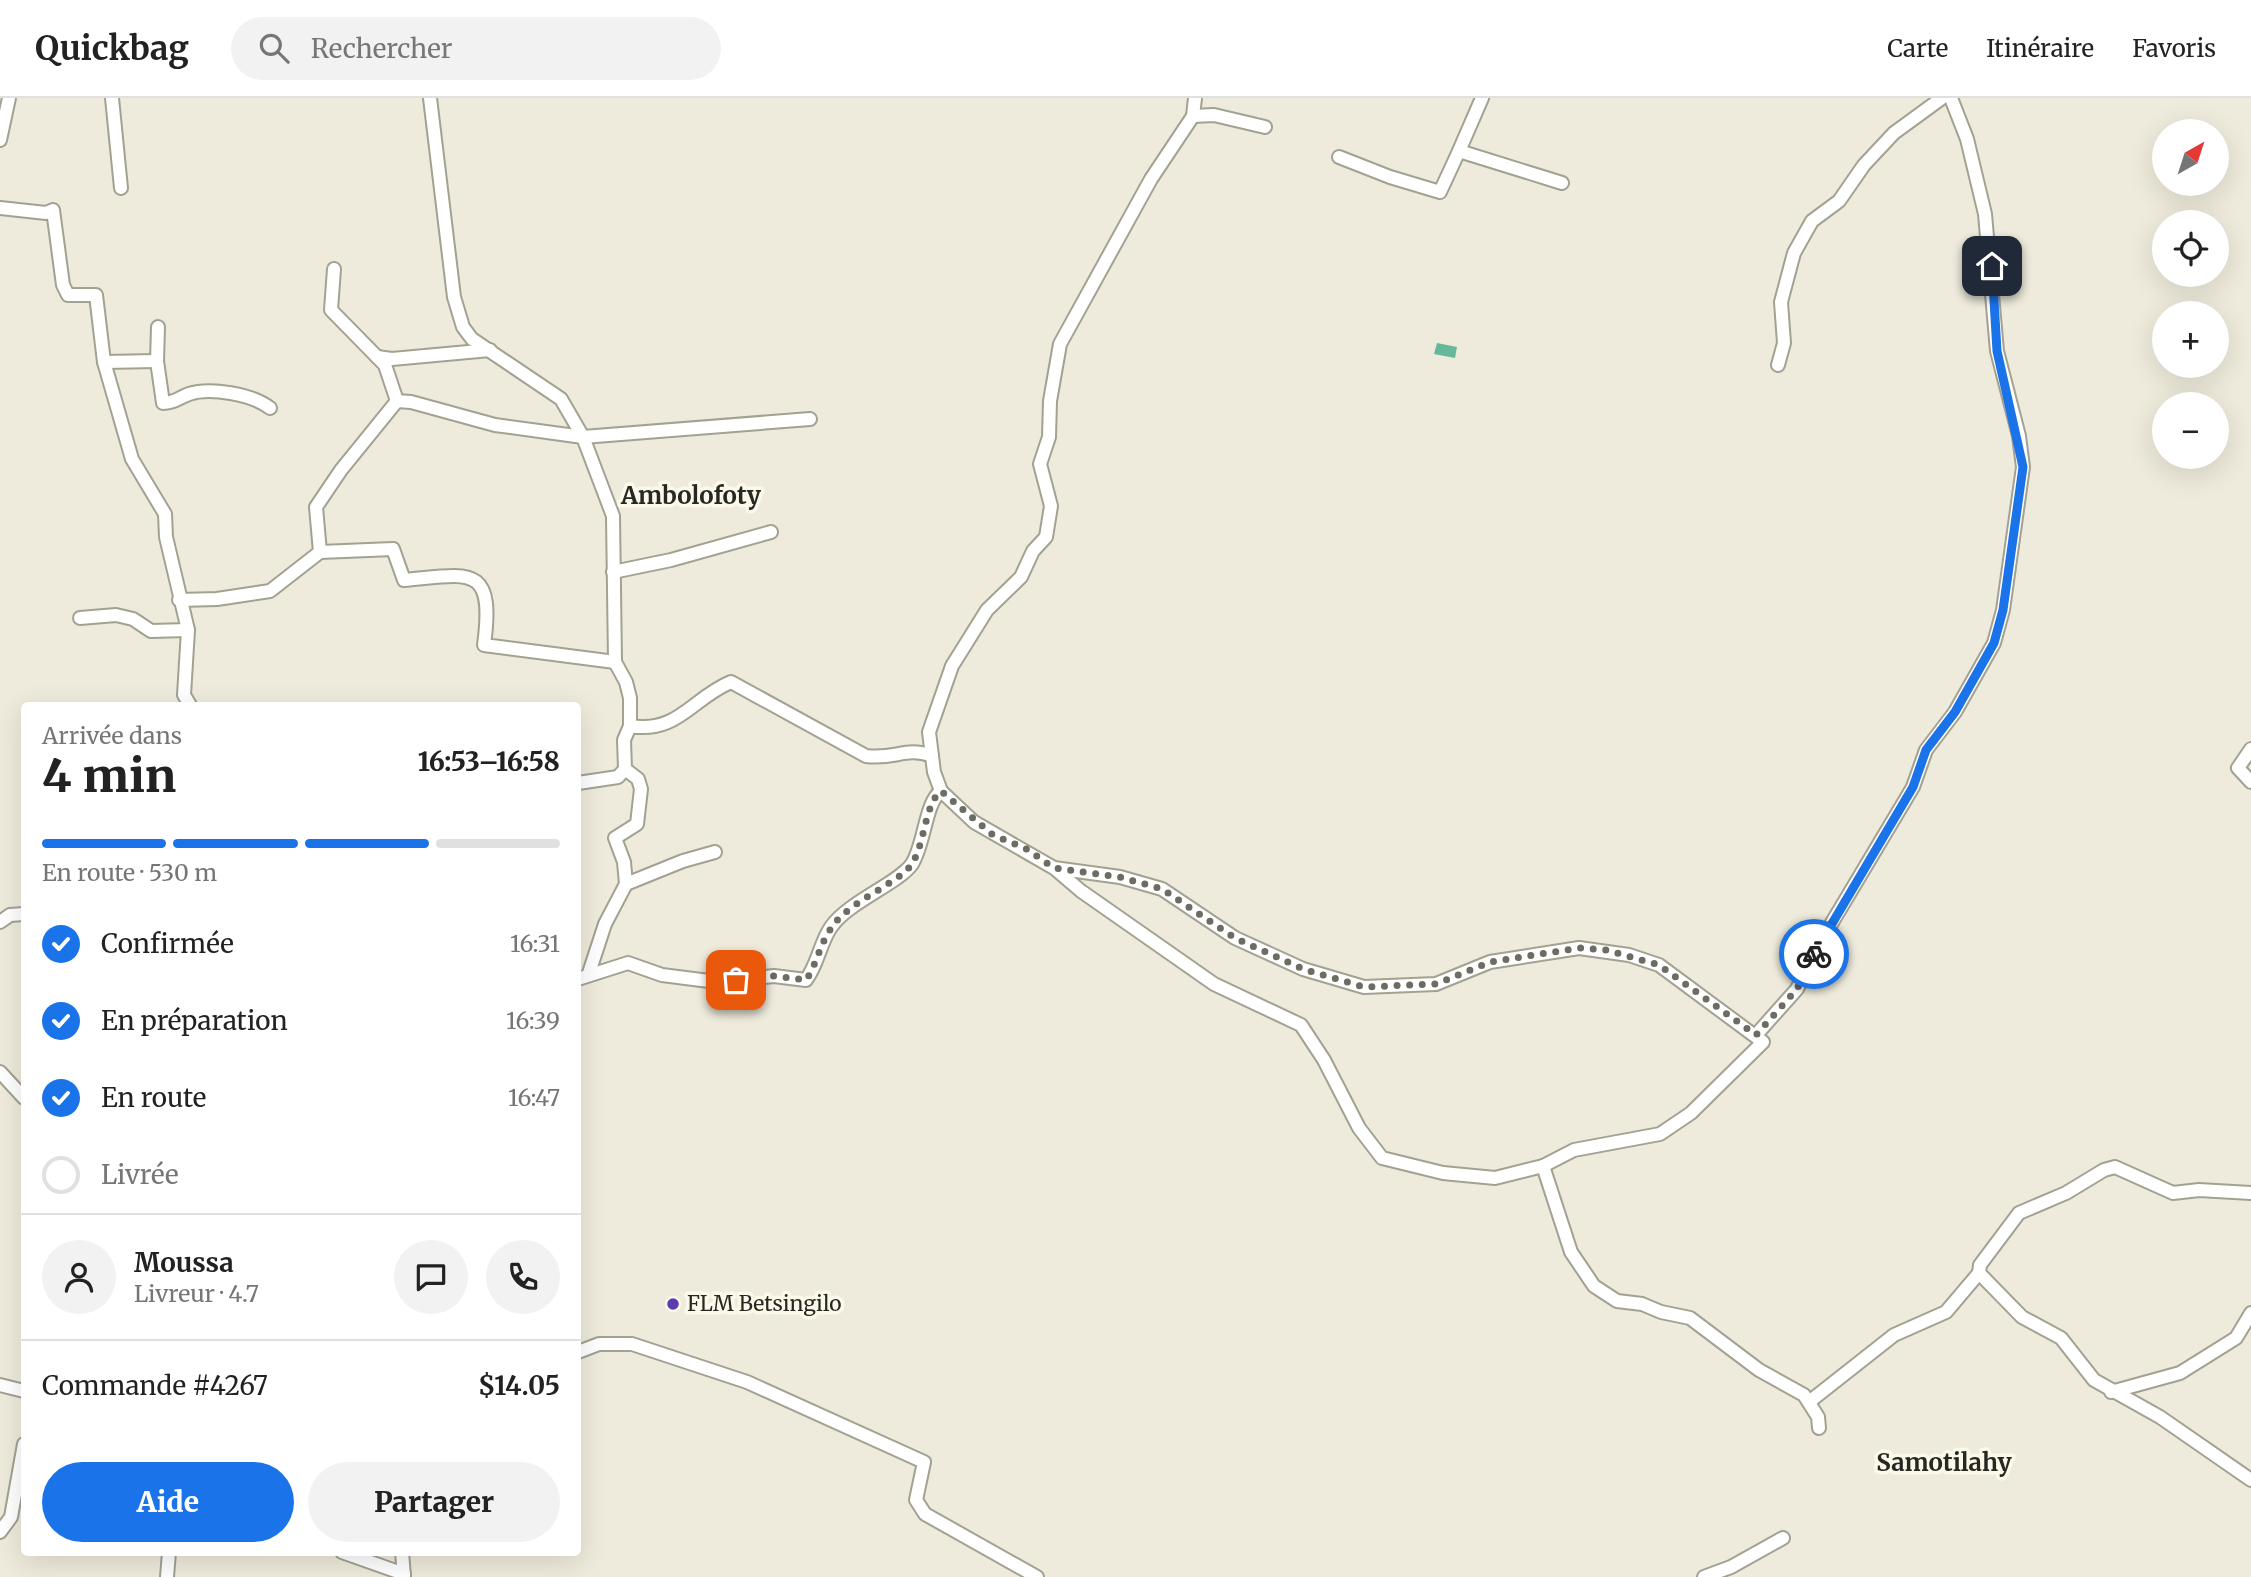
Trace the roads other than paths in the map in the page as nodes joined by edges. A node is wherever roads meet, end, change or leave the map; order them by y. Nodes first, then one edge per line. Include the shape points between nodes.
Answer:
1 (9, 98) edge
2 (112, 98) edge
3 (430, 98) edge
4 (1195, 98) edge
5 (1482, 98) edge
6 (1942, 98) edge
7 (1951, 98) edge
8 (1193, 116) junction
9 (1265, 127) dead end
10 (0, 140) edge
11 (1459, 151) junction
12 (1339, 157) dead end
13 (1562, 183) dead end
14 (121, 188) dead end
15 (0, 208) edge
16 (334, 269) dead end
17 (158, 327) dead end
18 (491, 350) junction
19 (377, 357) junction
20 (157, 361) junction
21 (104, 362) junction
22 (1779, 365) dead end
23 (397, 401) junction
24 (270, 408) dead end
25 (810, 419) dead end
26 (583, 437) junction
27 (771, 532) dead end
28 (320, 552) junction
29 (613, 572) junction
30 (179, 600) junction
31 (80, 618) dead end
32 (188, 630) junction
33 (615, 662) junction
34 (188, 702) edge
35 (630, 726) junction
36 (2251, 749) edge
37 (932, 756) junction
38 (625, 769) junction
39 (2251, 782) edge
40 (581, 783) edge
41 (941, 791) junction
42 (715, 852) dead end
43 (1054, 868) junction
44 (626, 884) junction
45 (21, 915) edge
46 (0, 922) edge
47 (583, 976) edge
48 (1756, 1035) junction
49 (0, 1072) edge
50 (21, 1095) edge
51 (1543, 1166) junction
52 (2251, 1193) edge
53 (1979, 1273) junction
54 (2251, 1313) edge
55 (581, 1351) edge
56 (0, 1385) edge
57 (21, 1389) edge
58 (2111, 1392) junction
59 (1809, 1402) junction
60 (1819, 1428) dead end
61 (21, 1460) edge
62 (2251, 1480) edge
63 (0, 1532) edge
64 (1783, 1538) dead end
65 (169, 1556) edge
66 (353, 1556) edge
67 (402, 1556) edge
68 (404, 1575) edge
69 (167, 1577) edge
70 (1037, 1577) edge
71 (1704, 1577) edge

1 - 10 street
2 - 14 street
3 - 18 street via 454,296 463,327 472,339
4 - 8 street
5 - 11 street
6 - 22 street via 1894,133 1839,201 1812,221 1794,253 1780,302 1784,343
7 - 48 street via 1967,139 1985,214 1997,351 2023,467 2003,610 1994,643 1955,712 1926,750 1913,787 1797,989
8 - 9 street via 1214,115
8 - 37 street via 1151,179 1060,344 1049,437 1040,464 1051,506 1046,537 1033,551 1021,577 987,610 952,666 929,732
11 - 12 street via 1440,191
11 - 13 street
15 - 21 street via 53,211 63,285 68,295 96,295
16 - 19 street via 331,310
17 - 20 street
18 - 19 street
18 - 26 street via 561,399
19 - 23 street via 385,365
20 - 21 street
20 - 24 street via 163,403 209,391
21 - 30 street via 132,459 165,513
23 - 26 street via 495,425
23 - 28 street via 316,507
25 - 26 street
26 - 29 street via 613,516
27 - 29 street
28 - 30 street via 271,591
28 - 33 street via 393,549 404,580 466,574 483,588 488,612 484,645
29 - 33 street
30 - 32 street
31 - 32 street via 116,615 151,631
32 - 34 street via 184,695
33 - 35 street via 630,698
35 - 37 street via 651,730 664,725 731,682 866,756 886,759 915,750
35 - 38 street via 624,740
36 - 39 street via 2238,768
37 - 41 street
38 - 40 street via 618,777
38 - 44 street via 632,772 641,789 637,824 615,838
41 - 43 street via 993,835 1025,848
41 - 47 street via 930,802 926,831 910,866 832,926 806,980 774,976 717,982 662,975 628,963
42 - 44 street
43 - 48 street via 1120,877 1162,889 1235,938 1303,969 1364,987 1436,984 1490,962 1579,948 1629,955 1659,965
43 - 51 street via 1214,984 1301,1025 1359,1128 1382,1158 1495,1178
44 - 47 street
45 - 46 street
48 - 51 street via 1763,1042 1691,1114 1660,1134 1574,1150
49 - 50 street
51 - 59 street via 1571,1252 1594,1286 1617,1301 1690,1318
52 - 53 street via 2173,1193 2115,1167 2104,1170 2066,1194 2019,1213 1980,1265
53 - 58 street via 2022,1317 2062,1338 2080,1366
53 - 59 street via 1946,1312 1894,1335
54 - 58 street via 2236,1338 2180,1373
55 - 70 street via 598,1344 632,1344 747,1382 924,1462 916,1500 925,1514
56 - 57 street
58 - 62 street via 2160,1417
59 - 60 street
61 - 63 street via 10,1517
64 - 71 street
65 - 69 street
66 - 68 street
67 - 68 street

